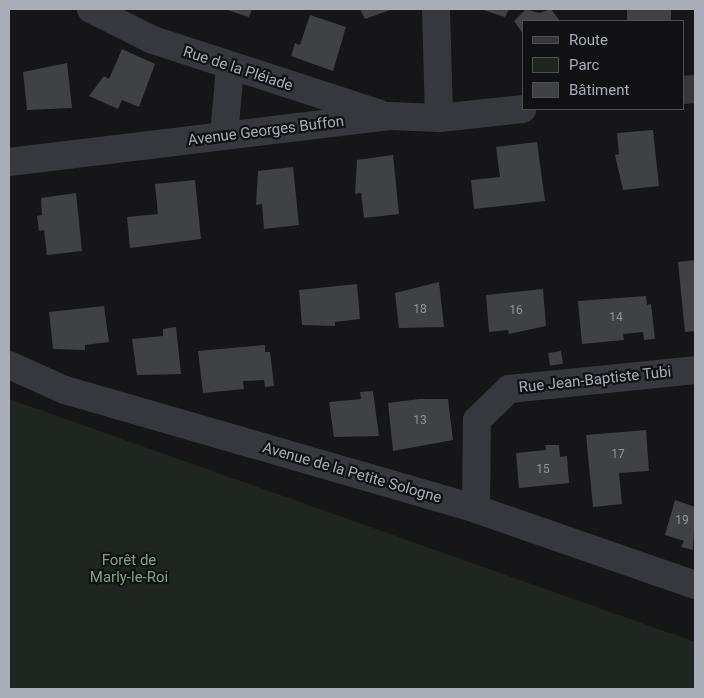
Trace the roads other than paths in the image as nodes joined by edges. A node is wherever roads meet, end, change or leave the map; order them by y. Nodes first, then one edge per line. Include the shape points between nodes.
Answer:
1 (91, 9) edge
2 (436, 9) edge
3 (230, 68) junction
4 (522, 108) edge
5 (389, 116) junction
6 (439, 118) junction
7 (224, 135) junction
8 (9, 162) edge
9 (9, 364) edge
10 (695, 370) edge
11 (476, 509) junction
12 (695, 584) edge

1 - 3 street, Rue de la Pléiade via 153,40
2 - 6 street
3 - 5 street, Rue de la Pléiade
3 - 7 street
4 - 6 street, Avenue Georges Buffon
5 - 6 street, Avenue Georges Buffon
5 - 7 street, Avenue Georges Buffon
7 - 8 street, Avenue Georges Buffon
9 - 11 street, Avenue de la Petite Sologne via 65,390
10 - 11 street, Rue Jean-Baptiste Tubi via 509,389 477,420
11 - 12 street, Avenue de la Petite Sologne

